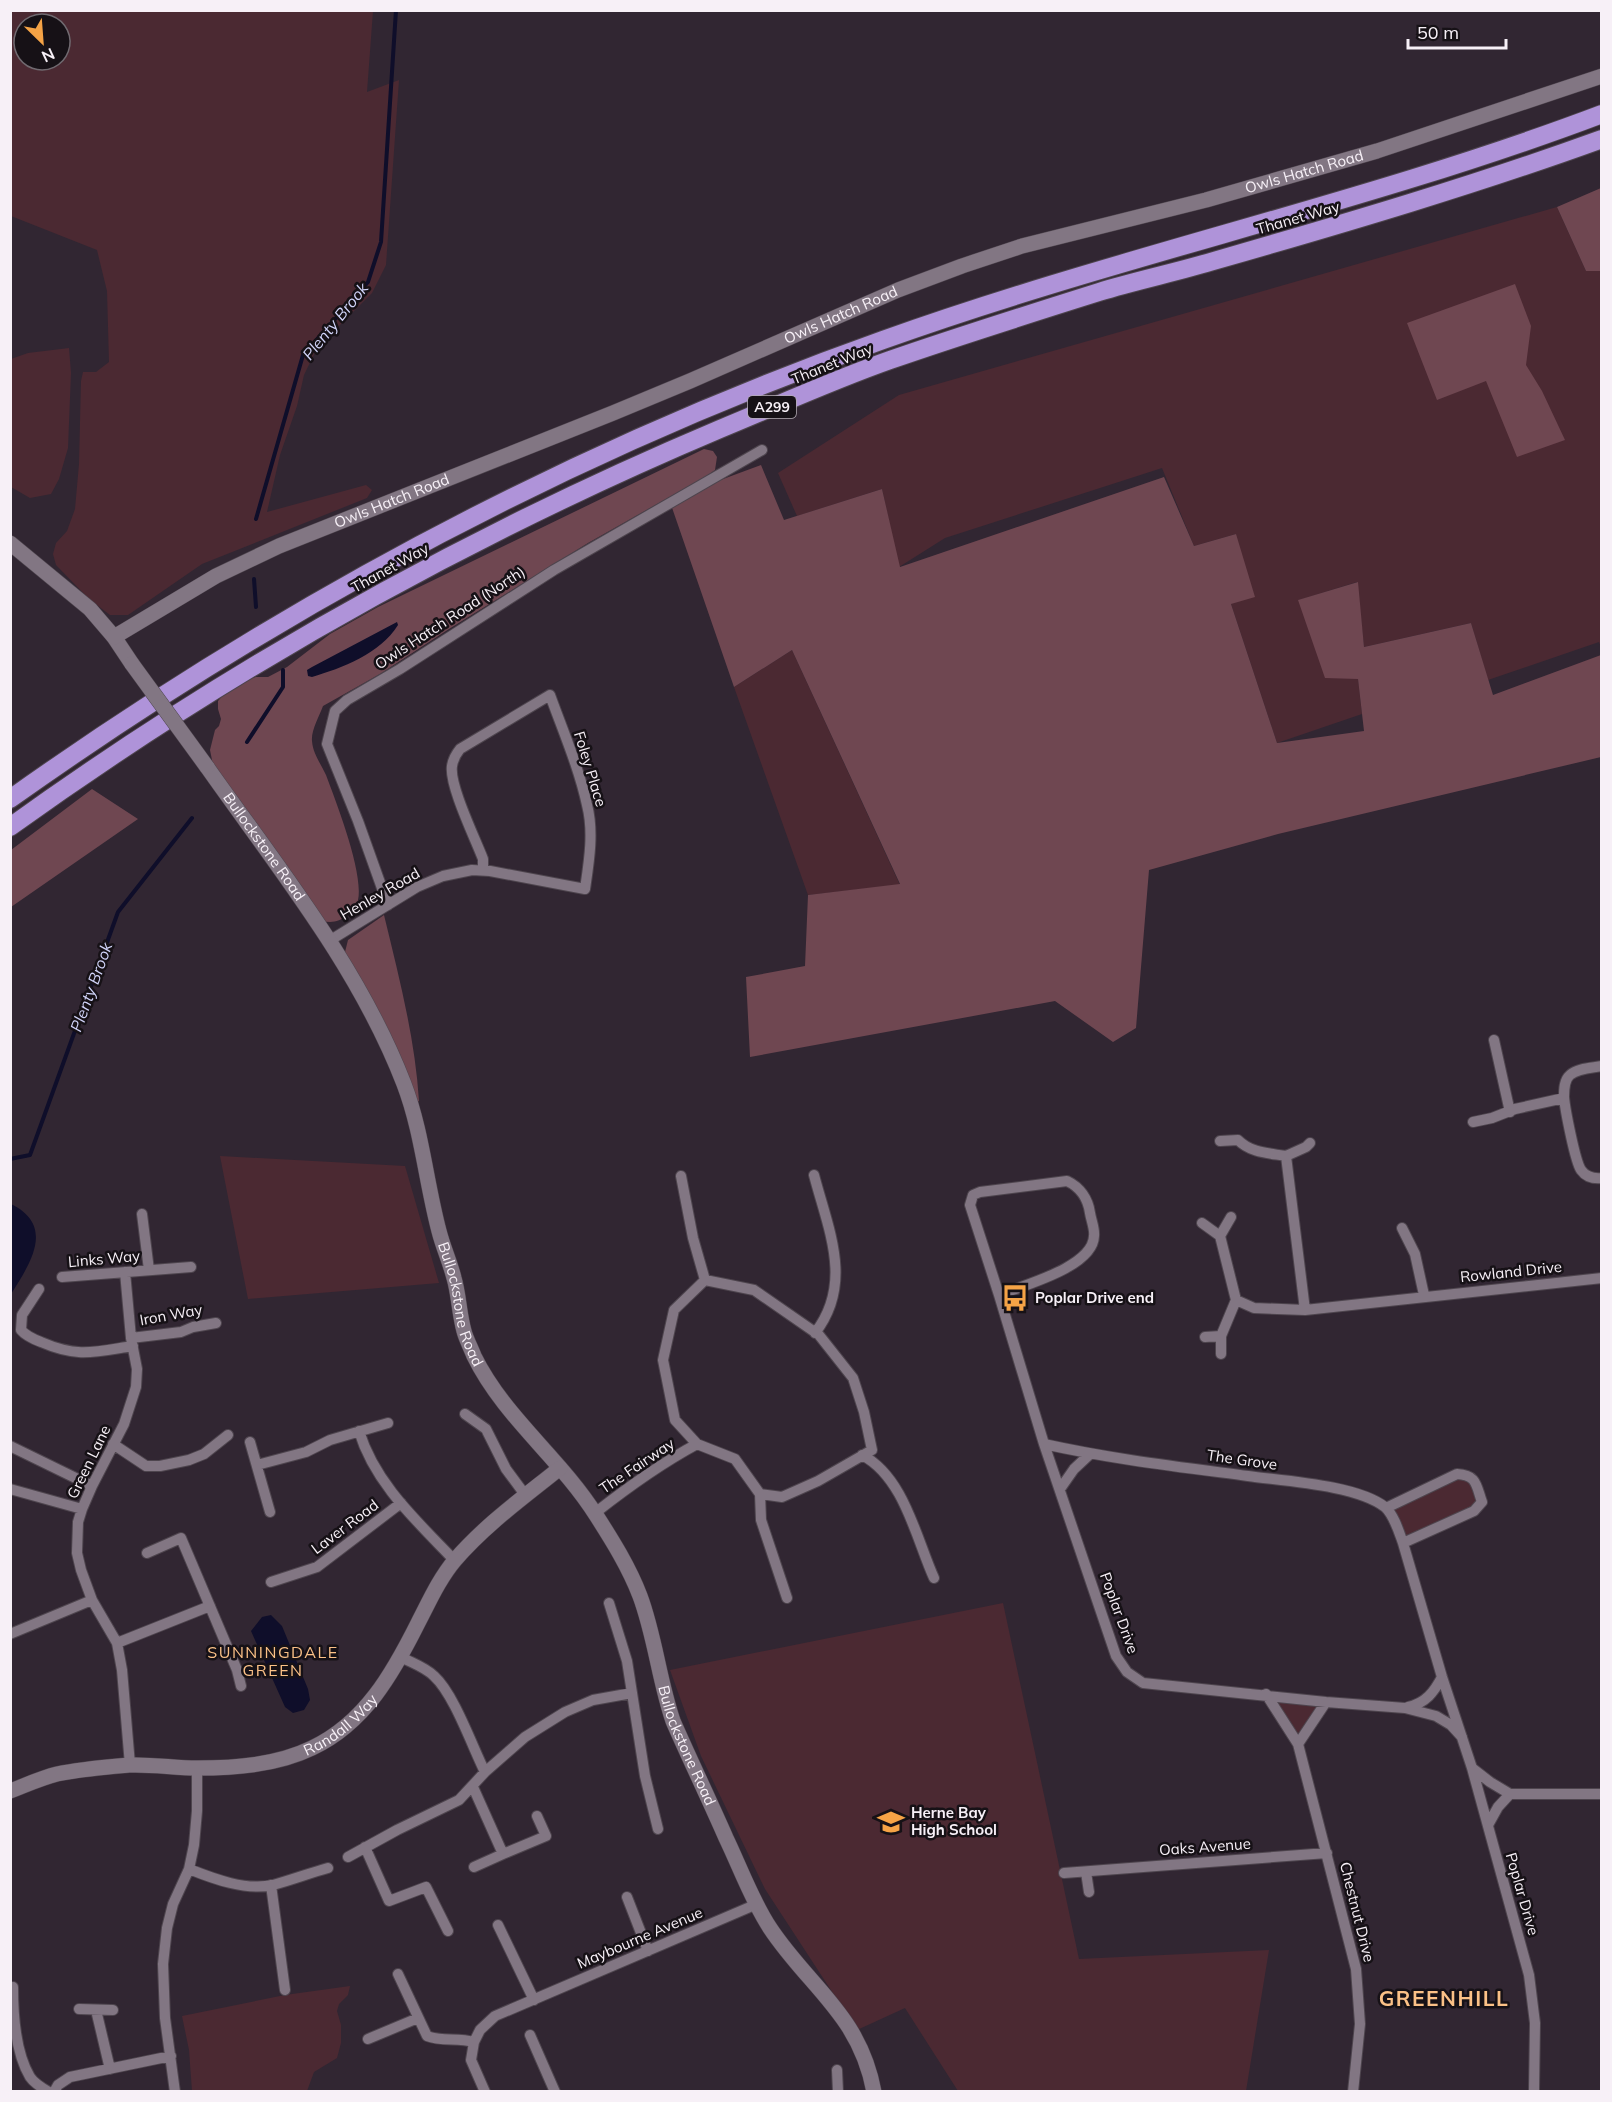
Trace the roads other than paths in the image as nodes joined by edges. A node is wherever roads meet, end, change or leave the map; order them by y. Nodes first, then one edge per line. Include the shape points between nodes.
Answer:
1 (1602, 76) edge
2 (1602, 114) edge
3 (1602, 139) edge
4 (762, 450) dead end
5 (10, 543) edge
6 (114, 637) junction
7 (10, 799) edge
8 (10, 827) edge
9 (483, 870) junction
10 (585, 889) joint
11 (388, 905) junction
12 (329, 941) junction
13 (1494, 1040) dead end
14 (1602, 1066) edge
15 (1564, 1098) junction
16 (1510, 1112) junction
17 (1473, 1122) dead end
18 (1220, 1141) dead end
19 (1310, 1143) dead end
20 (1286, 1156) junction
21 (814, 1175) dead end
22 (681, 1176) dead end
23 (1602, 1178) edge
24 (142, 1214) dead end
25 (1231, 1217) dead end
26 (1202, 1223) dead end
27 (1402, 1228) dead end
28 (1220, 1236) junction
29 (191, 1267) dead end
30 (149, 1270) junction
31 (125, 1272) junction
32 (62, 1277) dead end
33 (1602, 1278) edge
34 (705, 1280) junction
35 (39, 1289) dead end
36 (999, 1294) junction
37 (1424, 1295) junction
38 (1236, 1300) junction
39 (1305, 1310) junction
40 (216, 1323) dead end
41 (815, 1332) junction
42 (1221, 1336) junction
43 (1205, 1337) dead end
44 (132, 1342) junction
45 (1221, 1354) dead end
46 (465, 1414) dead end
47 (387, 1424) dead end
48 (359, 1431) junction
49 (228, 1435) dead end
50 (250, 1442) dead end
51 (113, 1444) junction
52 (697, 1444) junction
53 (1044, 1444) junction
54 (10, 1446) edge
55 (1090, 1454) junction
56 (862, 1455) junction
57 (257, 1465) junction
58 (560, 1468) junction
59 (92, 1485) junction
60 (1060, 1489) junction
61 (10, 1490) edge
62 (760, 1494) junction
63 (526, 1496) junction
64 (401, 1503) junction
65 (1386, 1508) junction
66 (82, 1509) junction
67 (270, 1512) dead end
68 (595, 1513) junction
69 (1403, 1544) junction
70 (147, 1553) dead end
71 (454, 1561) junction
72 (934, 1578) dead end
73 (271, 1582) dead end
74 (787, 1598) dead end
75 (92, 1600) junction
76 (609, 1603) dead end
77 (210, 1605) junction
78 (10, 1634) edge
79 (117, 1643) junction
80 (401, 1657) junction
81 (1442, 1677) junction
82 (241, 1686) dead end
83 (632, 1693) junction
84 (1266, 1694) junction
85 (1326, 1702) junction
86 (1405, 1707) junction
87 (1462, 1737) junction
88 (1298, 1744) junction
89 (130, 1765) junction
90 (197, 1768) junction
91 (1472, 1768) junction
92 (485, 1772) junction
93 (473, 1787) junction
94 (10, 1791) edge
95 (1510, 1794) junction
96 (1602, 1794) edge
97 (537, 1815) dead end
98 (1488, 1825) junction
99 (658, 1828) dead end
100 (365, 1847) junction
101 (1327, 1853) junction
102 (502, 1854) junction
103 (348, 1857) dead end
104 (474, 1867) dead end
105 (328, 1868) dead end
106 (189, 1869) junction
107 (1086, 1872) junction
108 (1064, 1874) dead end
109 (271, 1885) junction
110 (1089, 1892) dead end
111 (627, 1897) dead end
112 (757, 1904) junction
113 (498, 1925) dead end
114 (448, 1931) dead end
115 (648, 1951) junction
116 (398, 1974) dead end
117 (285, 1990) dead end
118 (12, 1994) edge
119 (534, 2000) junction
120 (79, 2009) dead end
121 (96, 2010) junction
122 (113, 2010) dead end
123 (418, 2018) junction
124 (530, 2035) dead end
125 (368, 2039) dead end
126 (474, 2042) junction
127 (171, 2056) junction
128 (110, 2069) junction
129 (837, 2070) dead end
130 (49, 2091) edge
131 (54, 2091) edge
132 (175, 2091) edge
133 (485, 2091) edge
134 (555, 2091) edge
135 (838, 2091) edge
136 (874, 2091) edge
137 (1353, 2091) edge
138 (1534, 2091) edge

1 - 6 street, Owls Hatch Road via 1377,151 1206,200 1022,246 898,290 668,390 279,546 216,576
2 - 7 highway, Thanet Way / A299 via 1375,190 973,309 754,389 535,487 382,564 208,666
3 - 8 highway, Thanet Way / A299 via 1386,211 1102,291 886,361 662,454 544,507 393,585 221,685 92,768
4 - 11 street, Owls Hatch Road (North) via 554,570 335,711 327,744
5 - 6 street, Bullockstone Road via 90,609
6 - 12 street, Bullockstone Road, bridge
9 - 10 street, Henley Road
9 - 10 street, Foley Place via 483,859 453,782 455,755 550,695 588,807 589,862
9 - 11 street, Henley Road via 443,876
11 - 12 street, Henley Road
12 - 58 street, Bullockstone Road via 386,1041 404,1085 418,1127 439,1232 455,1279 464,1333 487,1379
13 - 16 street
14 - 15 street via 1569,1075
15 - 16 street
15 - 23 street via 1578,1164 1586,1175
16 - 17 street
18 - 20 street via 1238,1140 1253,1150
19 - 20 street
20 - 39 street
21 - 41 street via 834,1246 837,1274 834,1297
22 - 34 street
24 - 30 street, Links Way
25 - 28 street
26 - 28 street
27 - 37 street via 1415,1254
28 - 38 street
29 - 30 street, Links Way
30 - 31 street, Links Way
31 - 32 street, Links Way
31 - 44 street, Green Lane
33 - 37 street, Rowland Drive
34 - 41 street via 754,1290
34 - 52 street, The Fairway via 674,1310 663,1360 675,1420
35 - 44 street, Iron Way via 22,1315 21,1330 26,1335 73,1353
36 - 36 street, Poplar Drive via 971,1198 980,1192 1067,1181 1073,1184 1089,1207 1094,1237 1091,1247 1072,1266
36 - 53 street, Poplar Drive
37 - 39 street, Rowland Drive
38 - 39 street, Rowland Drive via 1254,1308
38 - 42 street
40 - 44 street, Iron Way
41 - 56 street via 853,1378 872,1450
42 - 43 street
42 - 45 street
44 - 51 street, Green Lane via 136,1387
46 - 63 street via 486,1429 506,1469
47 - 48 street
48 - 57 street via 306,1452
48 - 64 street, Laver Road via 373,1466
49 - 51 street via 204,1454 160,1466 146,1466
50 - 57 street
51 - 59 street, Green Lane
52 - 62 street, The Fairway via 735,1460
52 - 68 street, The Fairway via 629,1486
53 - 55 street, The Grove
53 - 60 street, Poplar Drive
54 - 59 street
55 - 60 street via 1074,1468
55 - 65 street, The Grove via 1320,1486 1362,1494
56 - 62 street via 782,1497
56 - 72 street via 886,1474 900,1495
57 - 67 street
58 - 63 street, Randall Way
58 - 68 street, Bullockstone Road
59 - 66 street, Green Lane
60 - 84 street, Poplar Drive via 1116,1656 1127,1672 1143,1683
61 - 66 street
62 - 74 street via 761,1521
63 - 71 street, Randall Way via 480,1533
64 - 71 street, Laver Road
64 - 73 street, Laver Road via 317,1567
65 - 69 street
65 - 69 street via 1457,1474 1468,1474 1475,1481 1482,1502 1474,1511
66 - 75 street, Green Lane via 77,1553
68 - 112 street, Bullockstone Road via 639,1594 673,1721
69 - 81 street
70 - 77 street via 181,1538
71 - 80 street, Randall Way
75 - 78 street
75 - 79 street, Green Lane
76 - 83 street via 627,1661
77 - 79 street
77 - 82 street
79 - 89 street, Green Lane
80 - 90 street, Randall Way via 363,1711 312,1749 261,1764
80 - 92 street via 422,1667 440,1683
81 - 86 street via 1428,1698 1419,1705
81 - 87 street
83 - 92 street via 593,1700 565,1712 525,1737
83 - 99 street
84 - 85 street, Poplar Drive
84 - 88 street, Chestnut Drive
85 - 86 street, Poplar Drive
85 - 88 street
86 - 87 street, Poplar Drive via 1436,1716
87 - 91 street, Poplar Drive
88 - 101 street, Chestnut Drive
89 - 90 street, Randall Way
89 - 94 street, Randall Way via 57,1774
90 - 106 street via 197,1811
91 - 95 street
91 - 98 street, Poplar Drive
92 - 93 street
93 - 100 street via 459,1800
93 - 102 street
95 - 96 street
95 - 98 street
97 - 102 street via 546,1836
98 - 138 street, Poplar Drive via 1529,1975 1535,2023
100 - 103 street
100 - 114 street via 389,1901 426,1887
101 - 107 street, Oaks Avenue
101 - 137 street, Chestnut Drive via 1356,1969 1360,2024
102 - 104 street
105 - 109 street
106 - 109 street via 250,1886
106 - 127 street via 167,1928 163,1964
107 - 108 street, Oaks Avenue
107 - 110 street
109 - 117 street
111 - 115 street
112 - 115 street, Maybourne Avenue
112 - 136 street, Bullockstone Road via 770,1928 835,2005 856,2039 870,2070
113 - 119 street
115 - 119 street, Maybourne Avenue
116 - 123 street
118 - 130 street via 21,2056 31,2079
119 - 126 street, Maybourne Avenue via 495,2016
120 - 121 street
121 - 122 street
121 - 128 street
123 - 125 street
123 - 126 street via 427,2036
124 - 134 street
126 - 133 street via 471,2060
127 - 128 street
127 - 132 street
128 - 131 street via 70,2077
129 - 135 street

